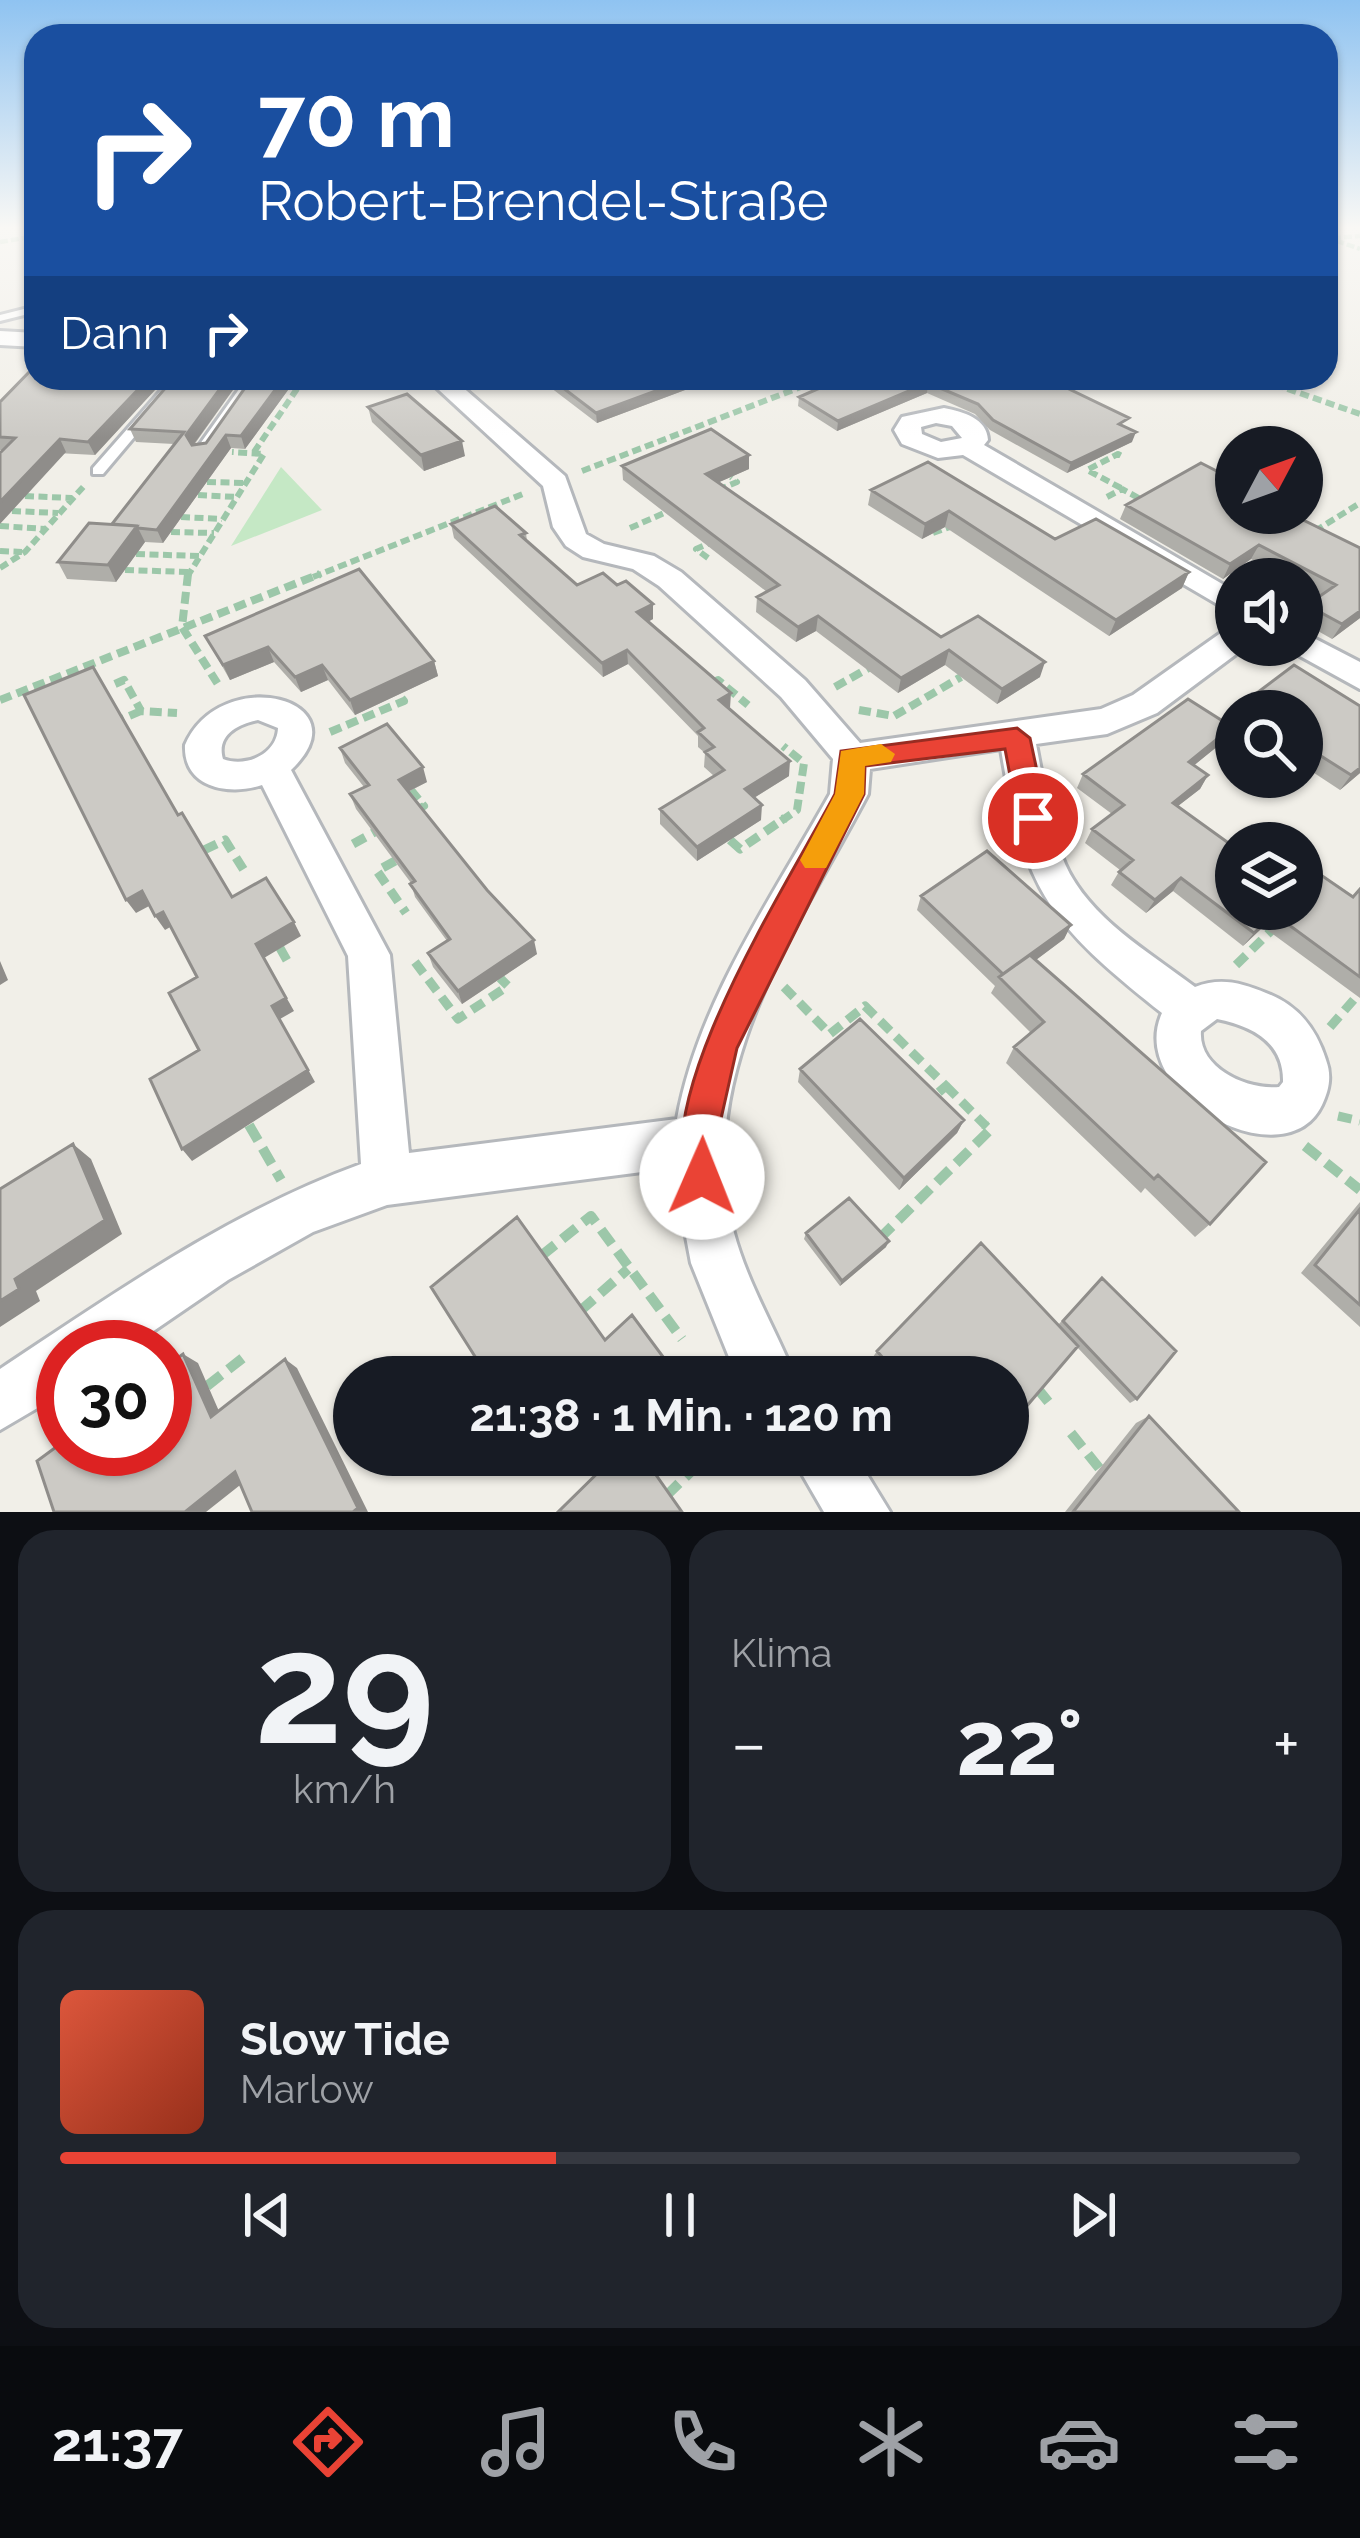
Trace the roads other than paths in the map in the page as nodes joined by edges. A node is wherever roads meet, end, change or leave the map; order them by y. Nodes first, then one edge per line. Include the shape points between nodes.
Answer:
1 (168, 390) edge
2 (245, 390) edge
3 (452, 390) edge
4 (968, 447) dead end
5 (202, 451) edge
6 (98, 471) road end
7 (1215, 593) edge
8 (1215, 653) edge
9 (1323, 656) edge
10 (1360, 677) edge
11 (1017, 738) junction
12 (285, 754) junction
13 (851, 758) junction
14 (1190, 1009) junction
15 (698, 1141) junction
16 (387, 1180) junction
17 (123, 1320) edge
18 (755, 1356) edge
19 (36, 1378) edge
20 (0, 1402) edge
21 (835, 1476) edge
22 (860, 1512) edge

1 - 6 lane
2 - 5 lane
3 - 13 street via 555,482 565,497 566,526 587,547 659,571 825,705
4 - 7 street
8 - 11 street via 1107,721
9 - 10 street
11 - 13 street
11 - 14 street via 1055,884 1102,937
12 - 12 street via 227,777 211,771 200,748 235,713 273,709 297,726
12 - 16 street via 322,861 369,955
13 - 15 street via 850,794 720,1046
14 - 14 street via 1217,999 1251,1006 1283,1026 1304,1056 1308,1087 1296,1106 1266,1115 1223,1102 1190,1071 1179,1047
15 - 16 street
15 - 18 street via 706,1214 737,1323
16 - 17 street via 299,1211
19 - 20 street
21 - 22 street

